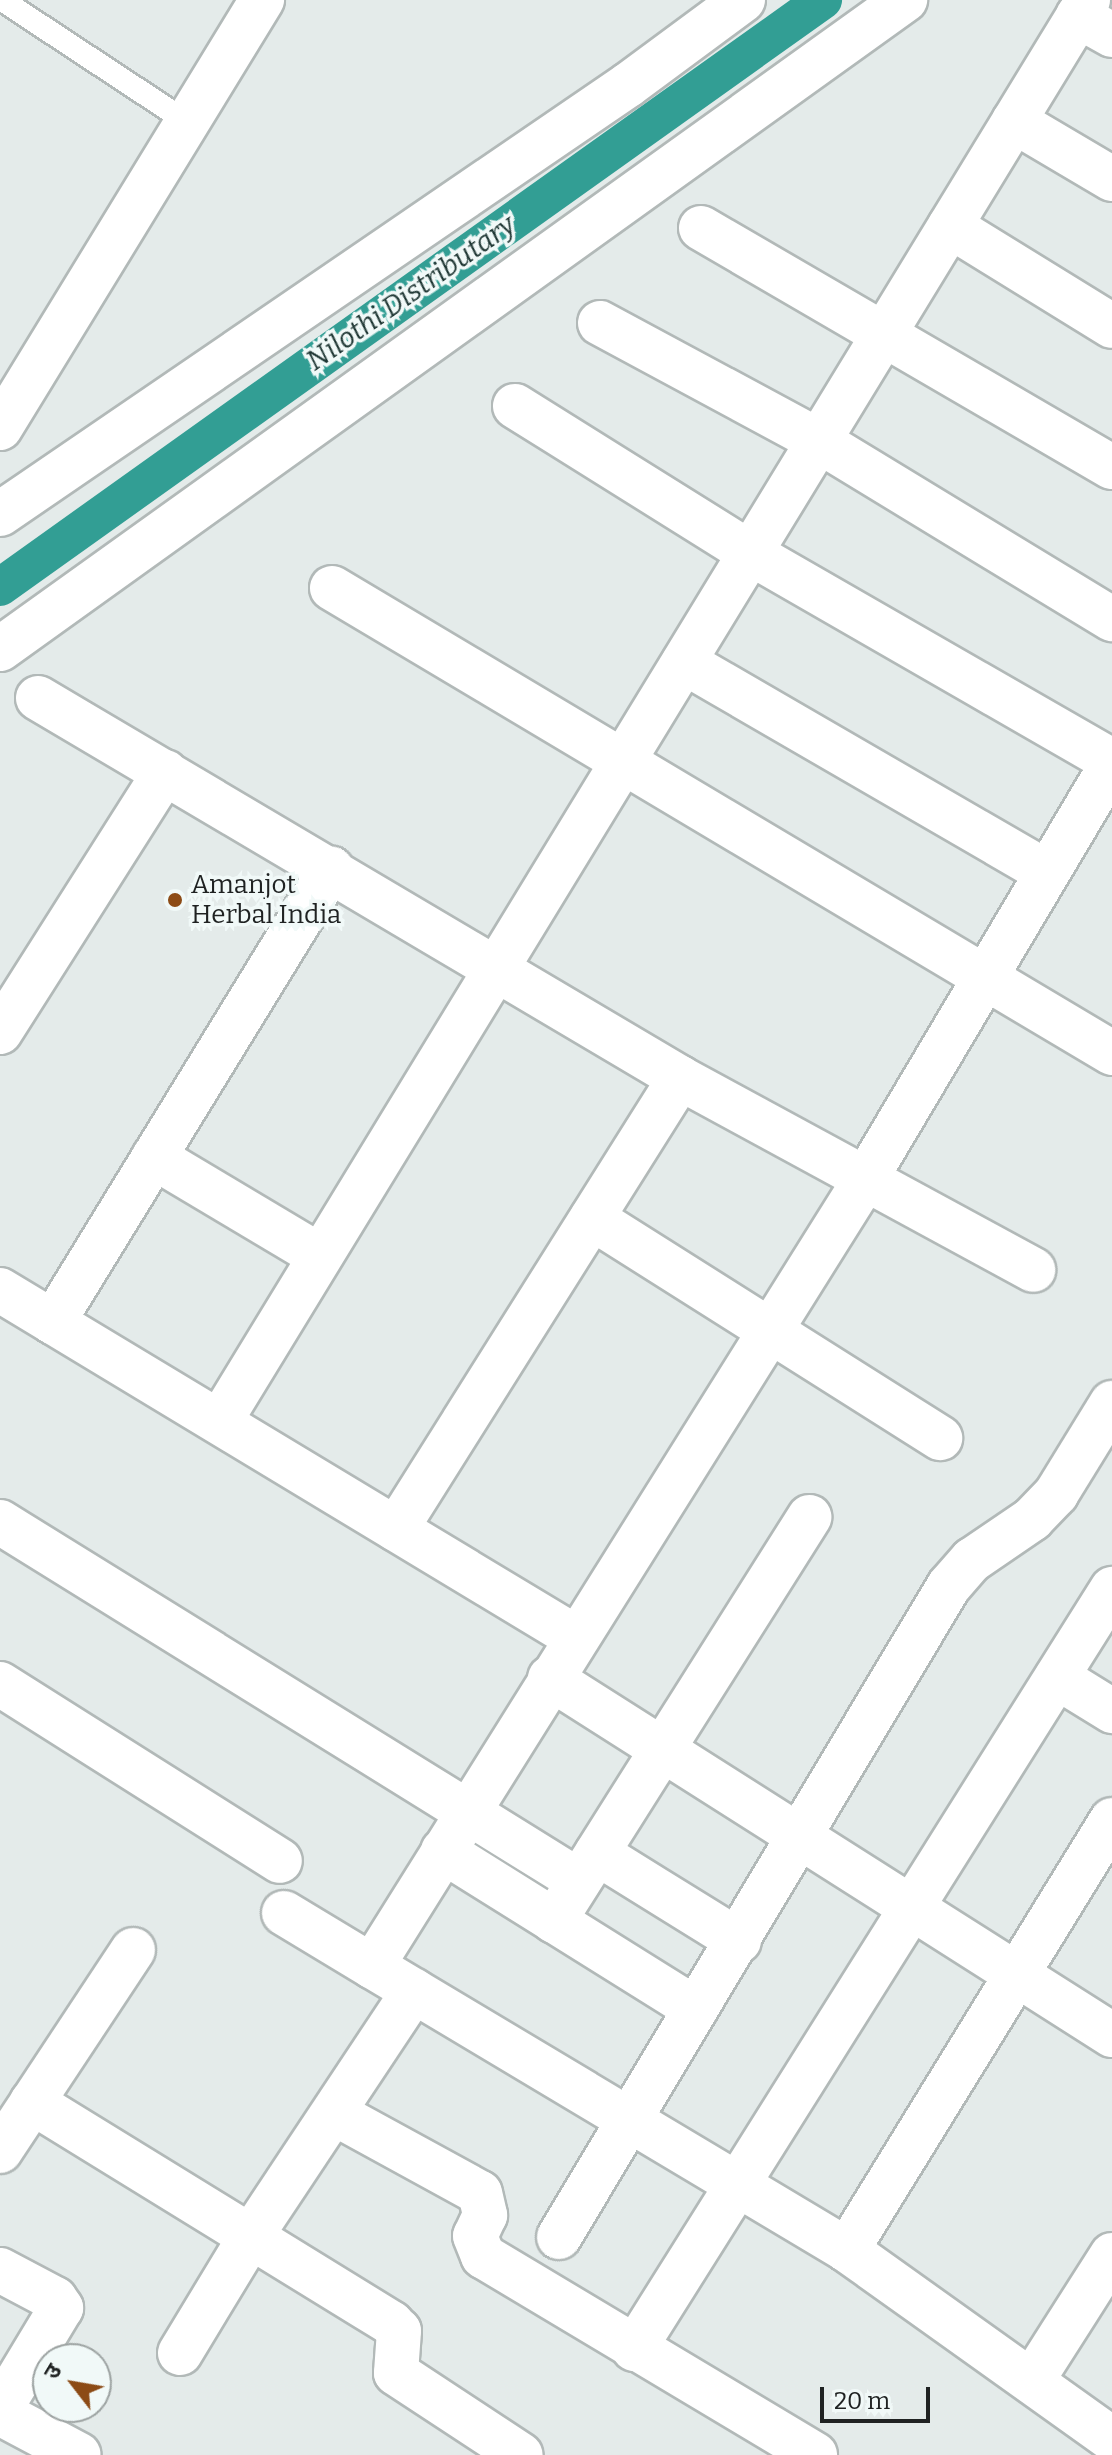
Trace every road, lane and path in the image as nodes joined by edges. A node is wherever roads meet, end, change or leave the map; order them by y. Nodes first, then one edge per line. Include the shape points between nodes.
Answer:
1 (2, 0) edge
2 (262, 0) edge
3 (743, 0) edge
4 (905, 0) edge
5 (1093, 17) edge
6 (1014, 121) junction
7 (187, 122) junction
8 (1112, 179) edge
9 (950, 226) junction
10 (701, 228) dead end
11 (600, 323) dead end
12 (1112, 326) edge
13 (885, 332) junction
14 (515, 406) dead end
15 (0, 428) edge
16 (819, 441) junction
17 (1112, 467) edge
18 (0, 514) edge
19 (750, 553) junction
20 (332, 588) dead end
21 (1112, 619) edge
22 (0, 649) edge
23 (684, 662) junction
24 (38, 698) dead end
25 (624, 760) junction
26 (1112, 762) edge
27 (165, 772) junction
28 (331, 869) junction
29 (1046, 872) junction
30 (498, 967) junction
31 (981, 977) junction
32 (0, 1032) edge
33 (1112, 1053) edge
34 (680, 1078) junction
35 (154, 1157) junction
36 (866, 1178) junction
37 (592, 1218) junction
38 (320, 1256) junction
39 (1033, 1270) dead end
40 (0, 1290) edge
41 (53, 1322) junction
42 (769, 1332) junction
43 (1112, 1403) edge
44 (220, 1421) junction
45 (940, 1438) dead end
46 (809, 1517) dead end
47 (0, 1522) edge
48 (396, 1529) junction
49 (1112, 1589) edge
50 (575, 1637) junction
51 (1057, 1677) junction
52 (550, 1678) junction
53 (0, 1684) edge
54 (1112, 1711) edge
55 (663, 1752) junction
56 (468, 1811) junction
57 (1112, 1820) edge
58 (801, 1840) junction
59 (443, 1851) junction
60 (280, 1861) dead end
61 (588, 1867) junction
62 (912, 1906) junction
63 (284, 1913) dead end
64 (554, 1921) junction
65 (739, 1941) junction
66 (133, 1950) dead end
67 (372, 1966) junction
68 (1016, 1976) junction
69 (414, 1991) junction
70 (696, 2009) junction
71 (1112, 2035) edge
72 (32, 2102) junction
73 (334, 2113) junction
74 (631, 2120) junction
75 (0, 2151) edge
76 (738, 2184) junction
77 (559, 2237) dead end
78 (249, 2239) junction
79 (847, 2250) junction
80 (1112, 2255) edge
81 (0, 2270) edge
82 (634, 2349) junction
83 (180, 2353) dead end
84 (1033, 2379) junction
85 (0, 2411) edge
86 (1112, 2439) edge
87 (79, 2455) edge
88 (521, 2455) edge
89 (815, 2455) edge

1 - 7 lane
2 - 7 street
3 - 18 street via 615,94
4 - 22 street
5 - 6 street
6 - 8 street
6 - 9 street
7 - 15 street
9 - 12 street
9 - 13 street
10 - 13 street
11 - 16 street
13 - 16 street
13 - 17 street
14 - 19 street
16 - 19 street
16 - 21 street
19 - 23 street
19 - 26 street
20 - 25 street
23 - 25 street
23 - 29 street
24 - 27 street
25 - 30 street
25 - 31 street
26 - 29 street
27 - 28 street
27 - 32 street
28 - 30 street
28 - 35 street
29 - 31 street
30 - 34 street
30 - 38 street
31 - 33 street
31 - 36 street
34 - 36 street
34 - 37 street
35 - 38 street
35 - 41 street
36 - 39 street
36 - 42 street
37 - 42 street
37 - 48 street
38 - 44 street
40 - 41 street
41 - 44 street
42 - 45 street
42 - 50 street
43 - 58 street via 1056,1494 1032,1519 972,1560 949,1586
44 - 48 street
46 - 55 street
47 - 56 street
48 - 50 street
49 - 51 street
50 - 52 street
51 - 54 street
51 - 62 street
52 - 55 street
52 - 56 street
53 - 60 street
55 - 58 street
55 - 61 street
56 - 59 street
56 - 61 street
57 - 68 street
58 - 62 street
58 - 65 street
59 - 64 street
59 - 67 street
61 - 64 street
61 - 65 street
62 - 68 street
62 - 76 street
63 - 67 street
64 - 70 street
65 - 70 street
66 - 72 street
67 - 69 street
68 - 71 street
68 - 79 street
69 - 73 street
69 - 74 street
70 - 74 street
72 - 75 street
72 - 78 street
73 - 78 street
73 - 82 street via 480,2193 485,2215 475,2236 483,2256
74 - 76 street
74 - 77 street
76 - 79 street
76 - 82 street
78 - 83 street
78 - 88 street via 391,2323 399,2331 396,2373
79 - 84 street
80 - 84 street
81 - 85 street via 55,2299 61,2308
82 - 89 street
84 - 86 street
85 - 87 street

